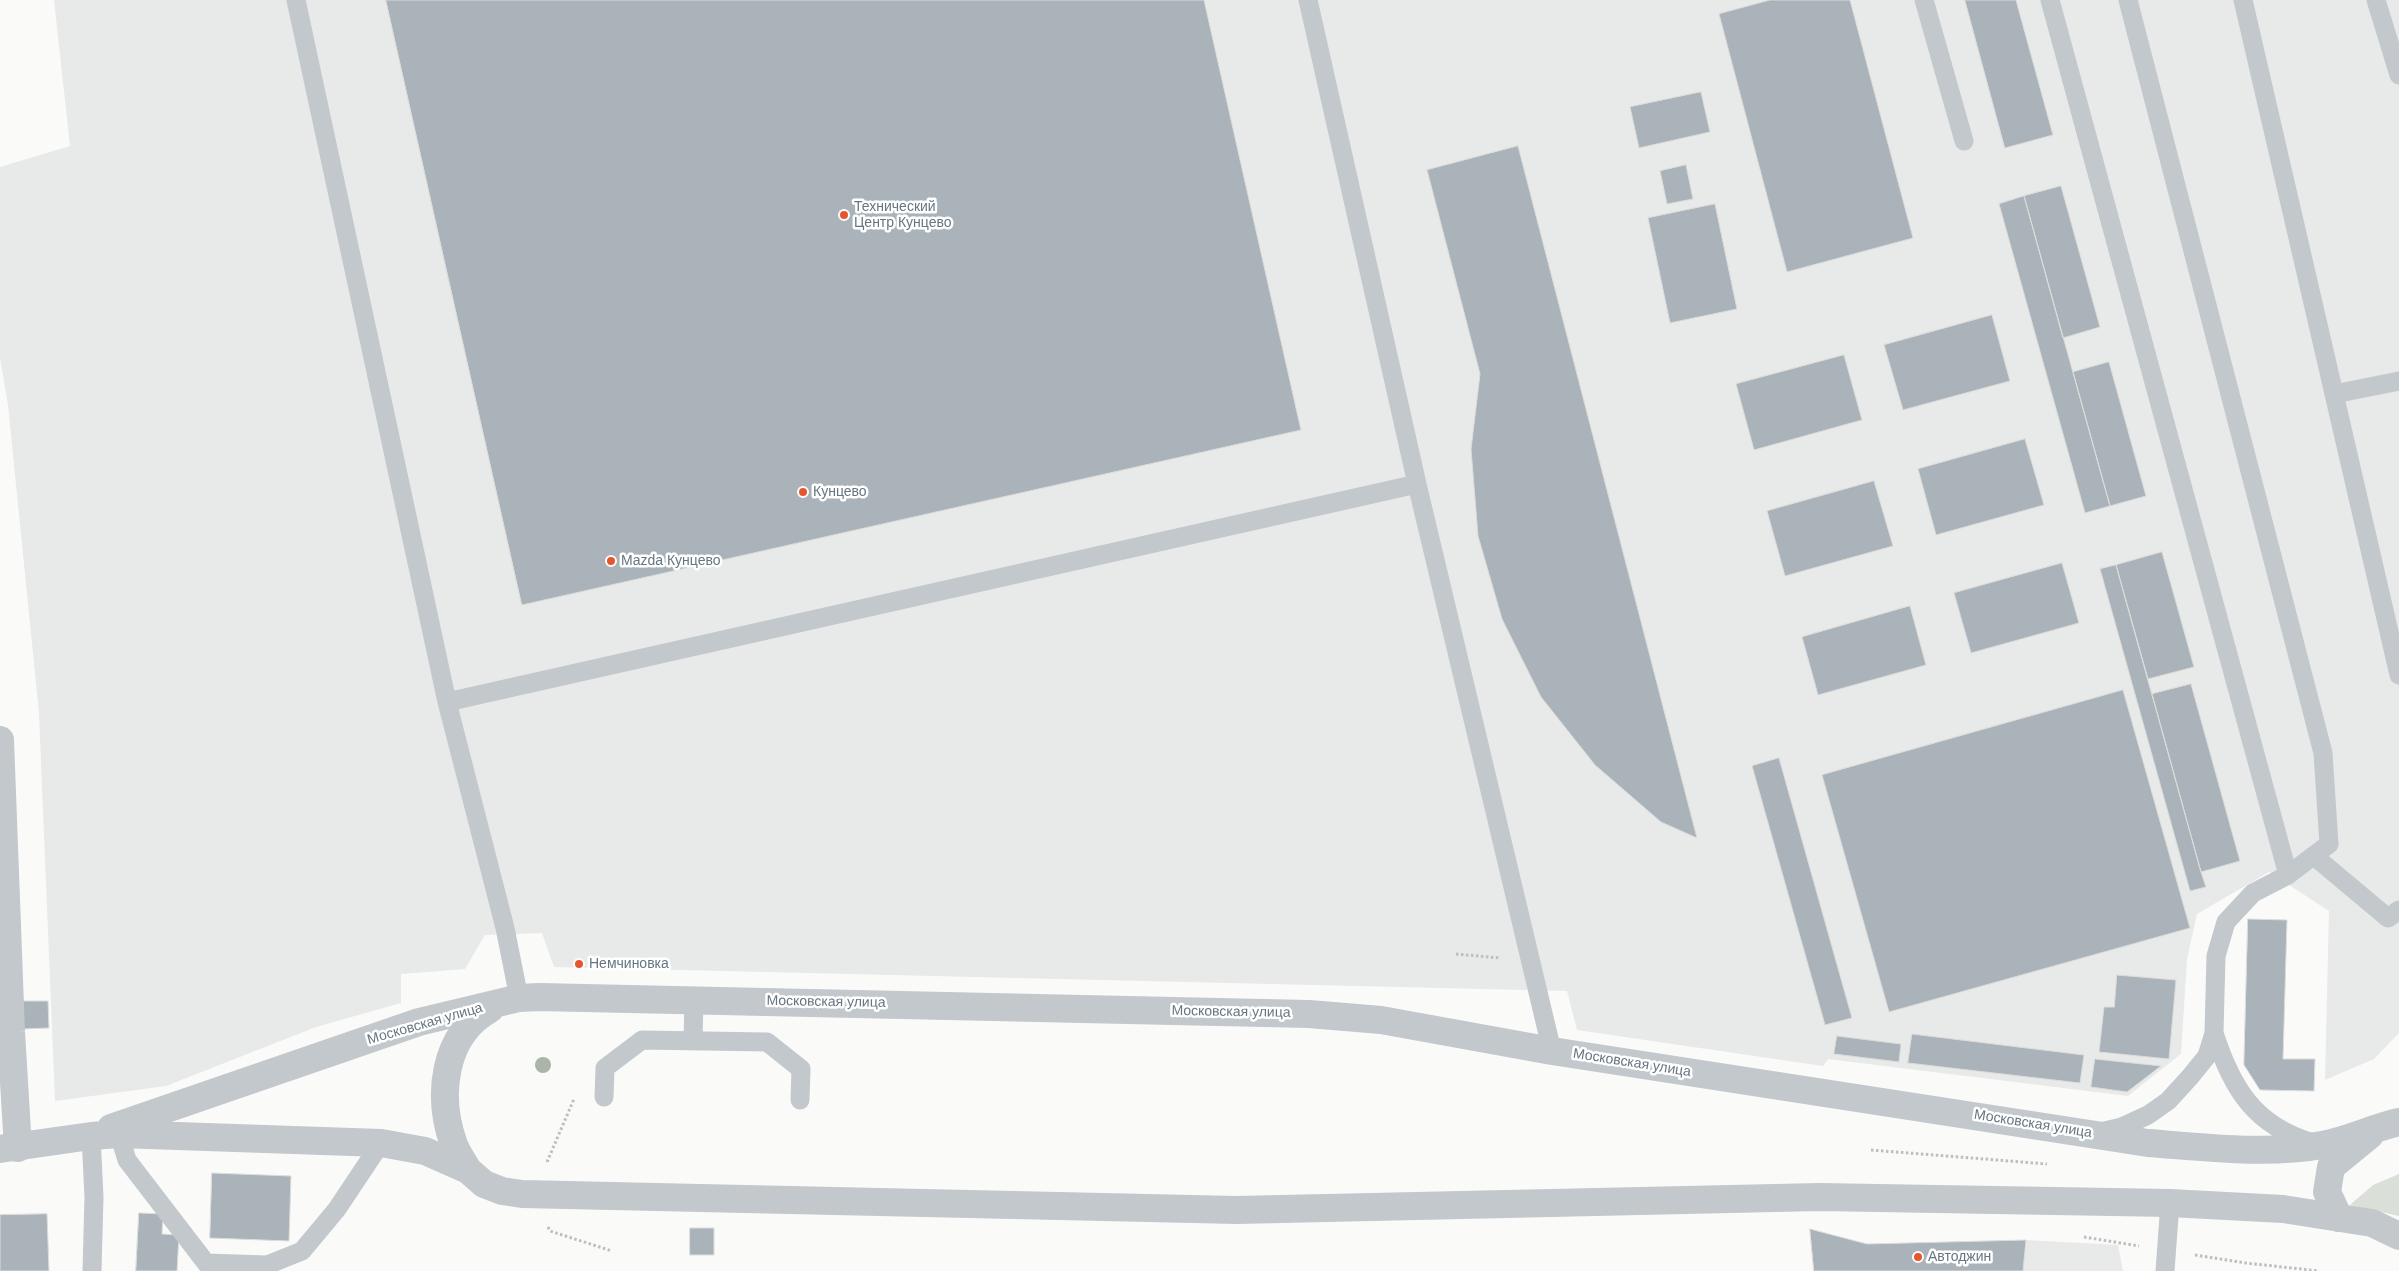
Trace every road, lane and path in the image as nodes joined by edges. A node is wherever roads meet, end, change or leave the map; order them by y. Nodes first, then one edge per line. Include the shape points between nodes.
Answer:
1 (296, 0) edge
2 (1308, 0) edge
3 (1924, 0) edge
4 (2050, 0) edge
5 (2128, 0) edge
6 (2243, 0) edge
7 (2376, 0) edge
8 (2399, 75) edge
9 (1964, 141) dead end
10 (2399, 381) edge
11 (2334, 394) junction
12 (1417, 484) junction
13 (2399, 676) edge
14 (447, 702) junction
15 (0, 740) edge
16 (2314, 856) junction
17 (2288, 876) junction
18 (2399, 910) edge
19 (1456, 954) dead end
20 (1531, 961) junction
21 (694, 999) junction
22 (511, 1000) junction
23 (2214, 1033) junction
24 (693, 1041) junction
25 (1552, 1051) junction
26 (604, 1097) dead end
27 (800, 1100) dead end
28 (2393, 1120) edge
29 (120, 1134) junction
30 (2094, 1134) junction
31 (91, 1136) junction
32 (381, 1143) junction
33 (2322, 1145) junction
34 (9, 1149) edge
35 (1871, 1150) dead end
36 (2052, 1164) dead end
37 (468, 1170) junction
38 (2170, 1203) junction
39 (2339, 1218) junction
40 (545, 1223) dead end
41 (2399, 1236) edge
42 (612, 1251) dead end
43 (236, 1268) edge
44 (92, 1271) edge
45 (2165, 1271) edge

1 - 14 lane
2 - 12 lane
3 - 9 lane
4 - 17 lane
5 - 16 lane via 2323,753 2329,844
6 - 11 lane
7 - 8 lane
10 - 11 lane
11 - 13 lane
12 - 14 lane
12 - 20 lane
14 - 22 lane via 504,928
15 - 34 street via 11,1032
16 - 17 lane
16 - 18 lane via 2388,918
17 - 23 lane via 2253,893 2226,922 2216,956
19 - 20 path
20 - 25 lane
21 - 22 street, Московская улица
21 - 24 lane
21 - 25 street, Московская улица via 1309,1014 1381,1020
22 - 31 street, Московская улица via 419,1022
22 - 37 street via 478,1016 462,1032 450,1056 445,1084 446,1114 453,1144
23 - 30 lane via 2207,1056 2168,1101 2148,1115
23 - 33 lane via 2224,1064 2238,1091 2258,1114 2274,1128
24 - 26 lane via 642,1040 605,1068
24 - 27 lane via 767,1042 801,1068
25 - 30 street, Московская улица
28 - 33 street, Московская улица
28 - 39 street via 2331,1167 2327,1192
29 - 31 street, Московская улица
29 - 32 street, Московская улица
29 - 43 lane via 127,1160 206,1264
30 - 33 street, Московская улица via 2207,1147 2264,1149
31 - 34 street, Московская улица
31 - 44 lane via 94,1198
32 - 37 street, Московская улица via 426,1151
32 - 43 lane via 337,1209 302,1251 267,1265
35 - 36 path
37 - 38 street, Московская улица via 484,1184 522,1194 1227,1210 1820,1197
38 - 39 street, Московская улица via 2283,1209
38 - 45 lane
39 - 41 street, Московская улица via 2372,1223
40 - 42 path via 550,1231

